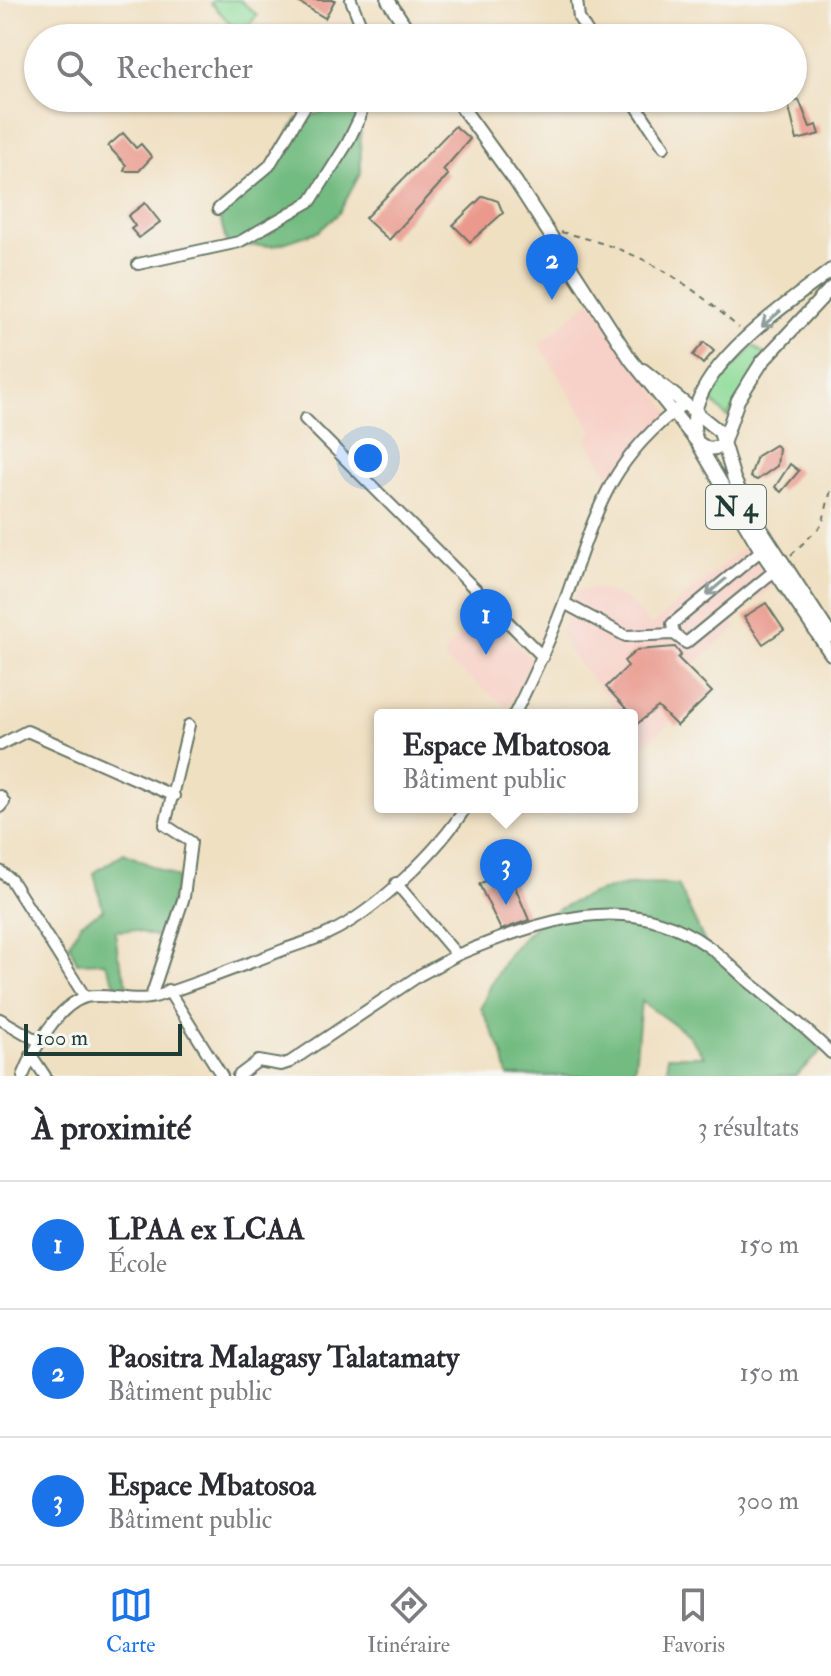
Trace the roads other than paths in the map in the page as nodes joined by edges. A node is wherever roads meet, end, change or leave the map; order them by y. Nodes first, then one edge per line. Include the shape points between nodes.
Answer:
1 (351, 0) edge
2 (388, 0) edge
3 (577, 0) edge
4 (360, 24) edge
5 (404, 24) edge
6 (583, 24) edge
7 (302, 112) edge
8 (359, 112) edge
9 (465, 112) edge
10 (640, 112) edge
11 (664, 147) dead end
12 (218, 209) dead end
13 (138, 264) dead end
14 (831, 270) edge
15 (831, 288) edge
16 (750, 337) junction
17 (771, 351) junction
18 (631, 360) junction
19 (701, 393) junction
20 (685, 403) junction
21 (697, 411) junction
22 (671, 414) junction
23 (305, 419) dead end
24 (697, 442) junction
25 (725, 443) junction
26 (765, 547) junction
27 (779, 568) junction
28 (564, 603) junction
29 (674, 634) junction
30 (831, 636) edge
31 (831, 654) edge
32 (543, 657) junction
33 (517, 709) edge
34 (189, 725) dead end
35 (0, 745) edge
36 (0, 796) edge
37 (174, 796) junction
38 (0, 807) edge
39 (462, 813) edge
40 (0, 871) edge
41 (396, 883) junction
42 (457, 955) junction
43 (168, 990) junction
44 (85, 997) junction
45 (151, 997) junction
46 (0, 1019) edge
47 (38, 1041) junction
48 (829, 1048) edge
49 (31, 1055) junction
50 (23, 1076) edge
51 (45, 1076) edge
52 (222, 1076) edge
53 (238, 1076) edge

1 - 4 street
2 - 5 main road
3 - 6 street
7 - 12 street via 269,166
8 - 13 street via 347,144 311,201 239,242
9 - 18 main road, N 4
10 - 11 street
14 -> 16 main road
15 - 17 main road
16 - 17 main road
16 - 19 main road via 721,362
17 - 25 main road via 738,400
18 - 20 main road, N 4
18 - 22 main road, N 4
19 - 20 main road
19 - 21 main road
20 - 21 main road, N 4
20 - 22 street
21 - 24 main road
21 - 25 main road, N 4
22 - 24 main road, N 4
22 - 28 street via 647,434 612,479
23 - 32 street
24 - 25 main road via 713,450
24 - 26 main road, N 4
25 - 26 main road, N 4 via 734,479
26 - 27 main road, N 4
26 -> 29 street via 672,624
27 - 29 street via 686,643
27 - 30 main road, N 4
27 - 31 main road, N 4
28 - 29 street via 626,636
28 - 32 street
32 - 33 street
34 - 37 street
35 - 37 street via 27,731
36 - 38 street
37 - 45 street via 165,825 191,842 184,897
39 - 41 street via 447,836
40 - 44 street via 11,880
41 - 42 street
41 - 43 street via 329,933
42 - 48 street via 536,924 592,913 633,914 671,925 706,945
42 - 53 street via 290,1062 258,1061
43 - 45 street
43 - 52 street
44 - 45 street
44 - 47 street
46 - 47 street
47 - 49 street
49 - 50 street
49 - 51 street

